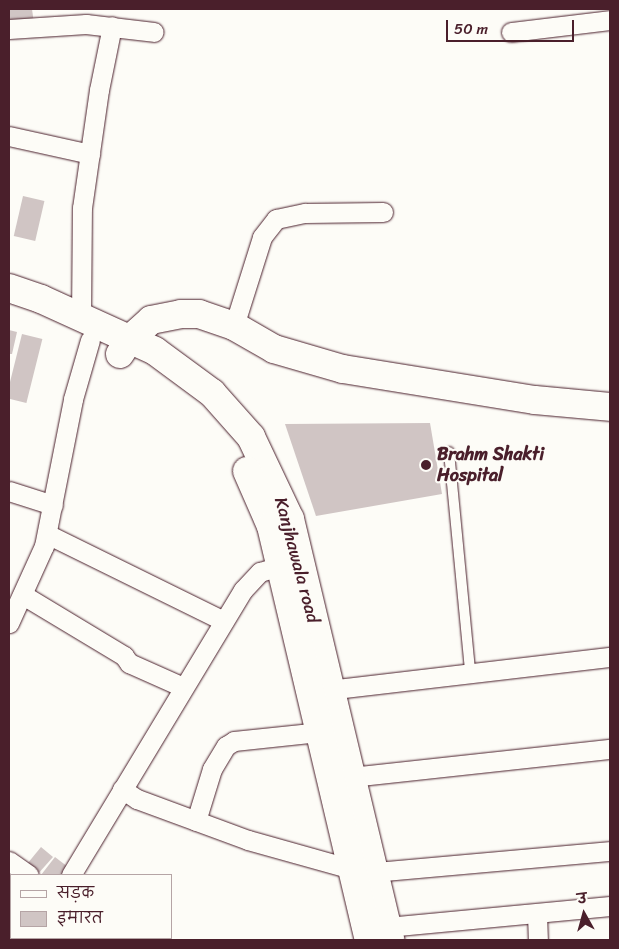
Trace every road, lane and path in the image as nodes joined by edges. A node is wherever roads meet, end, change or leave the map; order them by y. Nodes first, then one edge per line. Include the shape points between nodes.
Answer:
1 (610, 20) edge
2 (112, 26) junction
3 (9, 29) edge
4 (154, 32) dead end
5 (510, 32) dead end
6 (9, 136) edge
7 (90, 154) junction
8 (383, 212) dead end
9 (9, 288) edge
10 (9, 307) edge
11 (234, 326) junction
12 (86, 329) junction
13 (125, 347) junction
14 (610, 406) edge
15 (448, 452) dead end
16 (9, 491) edge
17 (53, 505) junction
18 (46, 534) junction
19 (280, 566) junction
20 (23, 595) junction
21 (224, 621) junction
22 (9, 624) edge
23 (610, 657) edge
24 (470, 672) junction
25 (183, 686) junction
26 (320, 691) junction
27 (320, 732) junction
28 (610, 749) edge
29 (351, 777) junction
30 (122, 789) junction
31 (196, 821) junction
32 (610, 851) edge
33 (9, 861) edge
34 (363, 870) junction
35 (28, 874) edge
36 (73, 874) edge
37 (610, 906) edge
38 (537, 914) junction
39 (382, 936) edge
40 (538, 940) edge

1 - 5 street
2 - 3 street
2 - 4 street
2 - 7 street
6 - 7 street
7 - 12 street via 82,208
8 - 11 street via 305,212 276,219 262,236
9 - 12 main road, Kanjhawala road
10 - 12 main road, Kanjhawala road
11 - 13 main road via 199,314 167,316 151,320
11 - 14 main road via 274,349 343,369 535,400
12 - 13 main road, Kanjhawala road
12 - 17 street
13 - 19 main road, Kanjhawala road via 205,410 236,449 262,500
13 - 26 main road, Kanjhawala road via 155,351 212,393 251,438 290,518
15 - 24 lane
16 - 17 street
17 - 18 street
18 - 20 street
18 - 21 street
19 - 21 street via 260,572 251,580
19 - 26 main road, Kanjhawala road
20 - 22 street
20 - 25 street via 129,662
21 - 25 street
23 - 24 street
24 - 26 street
25 - 30 street
26 - 27 main road, Kanjhawala road
26 - 29 main road, Kanjhawala road
27 - 31 street via 234,741 226,746 212,769
27 - 34 main road, Kanjhawala road
28 - 29 street
29 - 34 main road, Kanjhawala road
30 - 31 street via 137,799
30 - 36 street
31 - 34 street via 248,840
32 - 34 street
33 - 35 street
34 - 39 main road, Kanjhawala road
37 - 38 street
38 - 39 street
38 - 40 street

